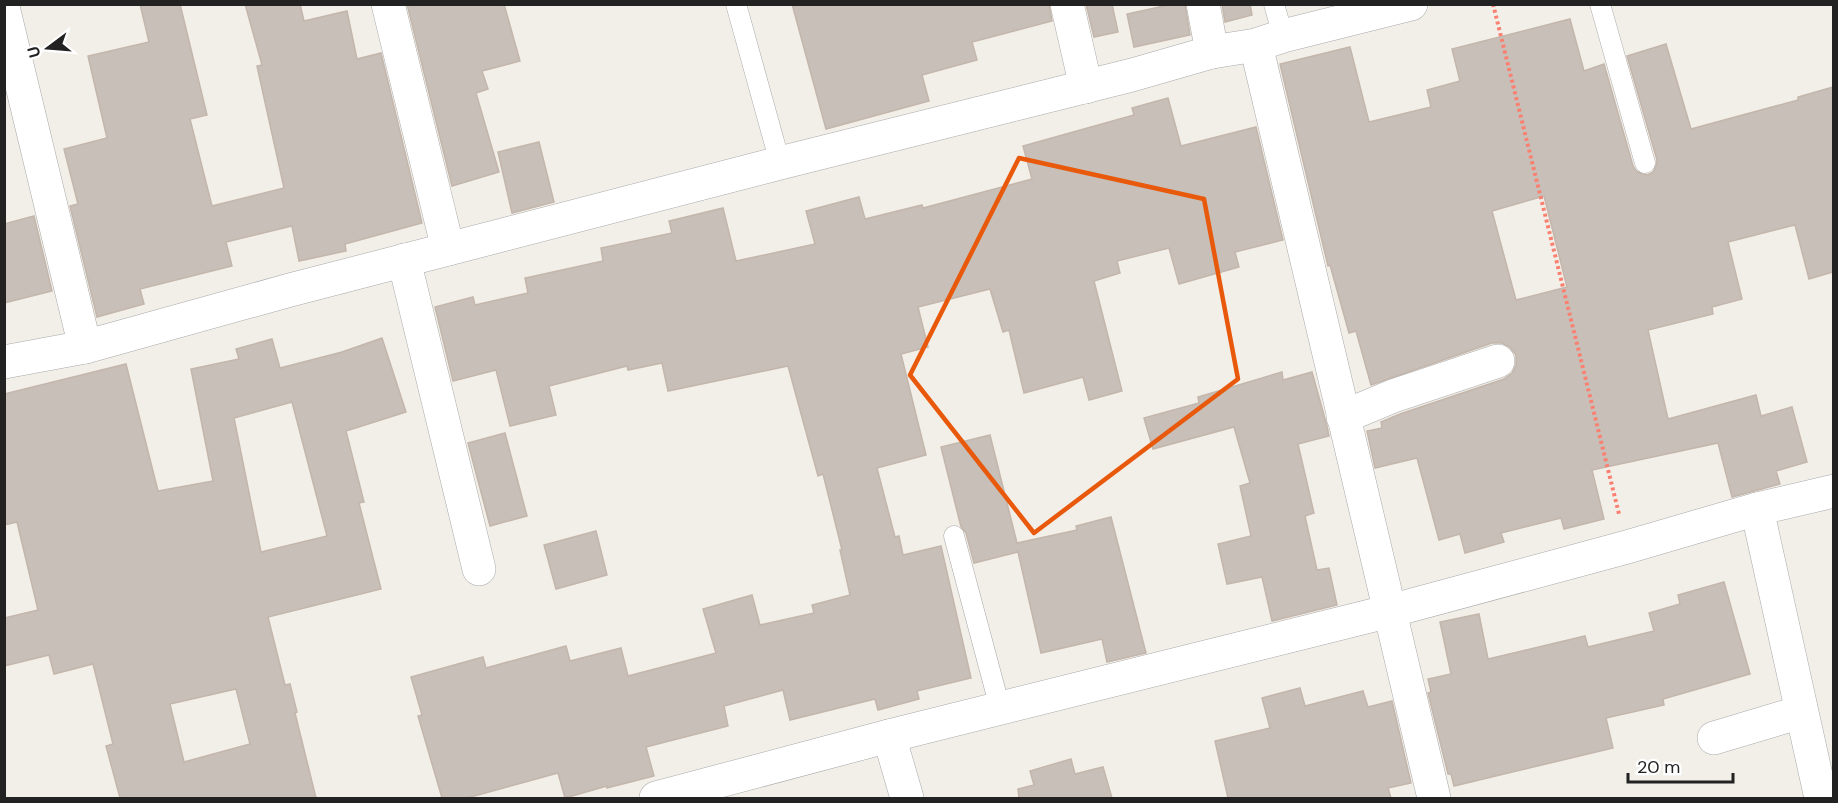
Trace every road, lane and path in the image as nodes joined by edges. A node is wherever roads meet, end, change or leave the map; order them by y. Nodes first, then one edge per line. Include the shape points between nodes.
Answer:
1 (388, 4) edge
2 (736, 4) edge
3 (1067, 4) edge
4 (1203, 4) edge
5 (1274, 4) edge
6 (1412, 4) edge
7 (1493, 4) edge
8 (1600, 4) edge
9 (4, 10) edge
10 (1269, 41) junction
11 (1212, 52) junction
12 (1086, 87) junction
13 (780, 163) junction
14 (1645, 163) dead end
15 (448, 249) junction
16 (404, 260) junction
17 (85, 347) junction
18 (1498, 361) dead end
19 (4, 363) edge
20 (1342, 417) junction
21 (1833, 491) edge
22 (1757, 509) junction
23 (954, 536) dead end
24 (1627, 547) junction
25 (479, 569) dead end
26 (1390, 611) junction
27 (1000, 708) junction
28 (1801, 712) junction
29 (889, 736) junction
30 (1714, 738) dead end
31 (656, 798) edge
32 (907, 798) edge
33 (1434, 798) edge
34 (1821, 798) edge

1 - 15 street
2 - 13 lane
3 - 12 street
4 - 11 street
5 - 10 lane
6 - 10 street
7 - 24 path
8 - 14 lane
9 - 17 street
10 - 11 street
10 - 20 street
11 - 12 street
12 - 13 street
13 - 15 street
15 - 16 street
16 - 17 street
16 - 25 street
17 - 19 street
18 - 20 street
20 - 26 street
21 - 22 street
22 - 24 street
22 - 28 street
23 - 27 lane
24 - 26 street
26 - 27 street
26 - 33 street
27 - 29 street
28 - 30 street
28 - 34 street
29 - 31 street
29 - 32 street

